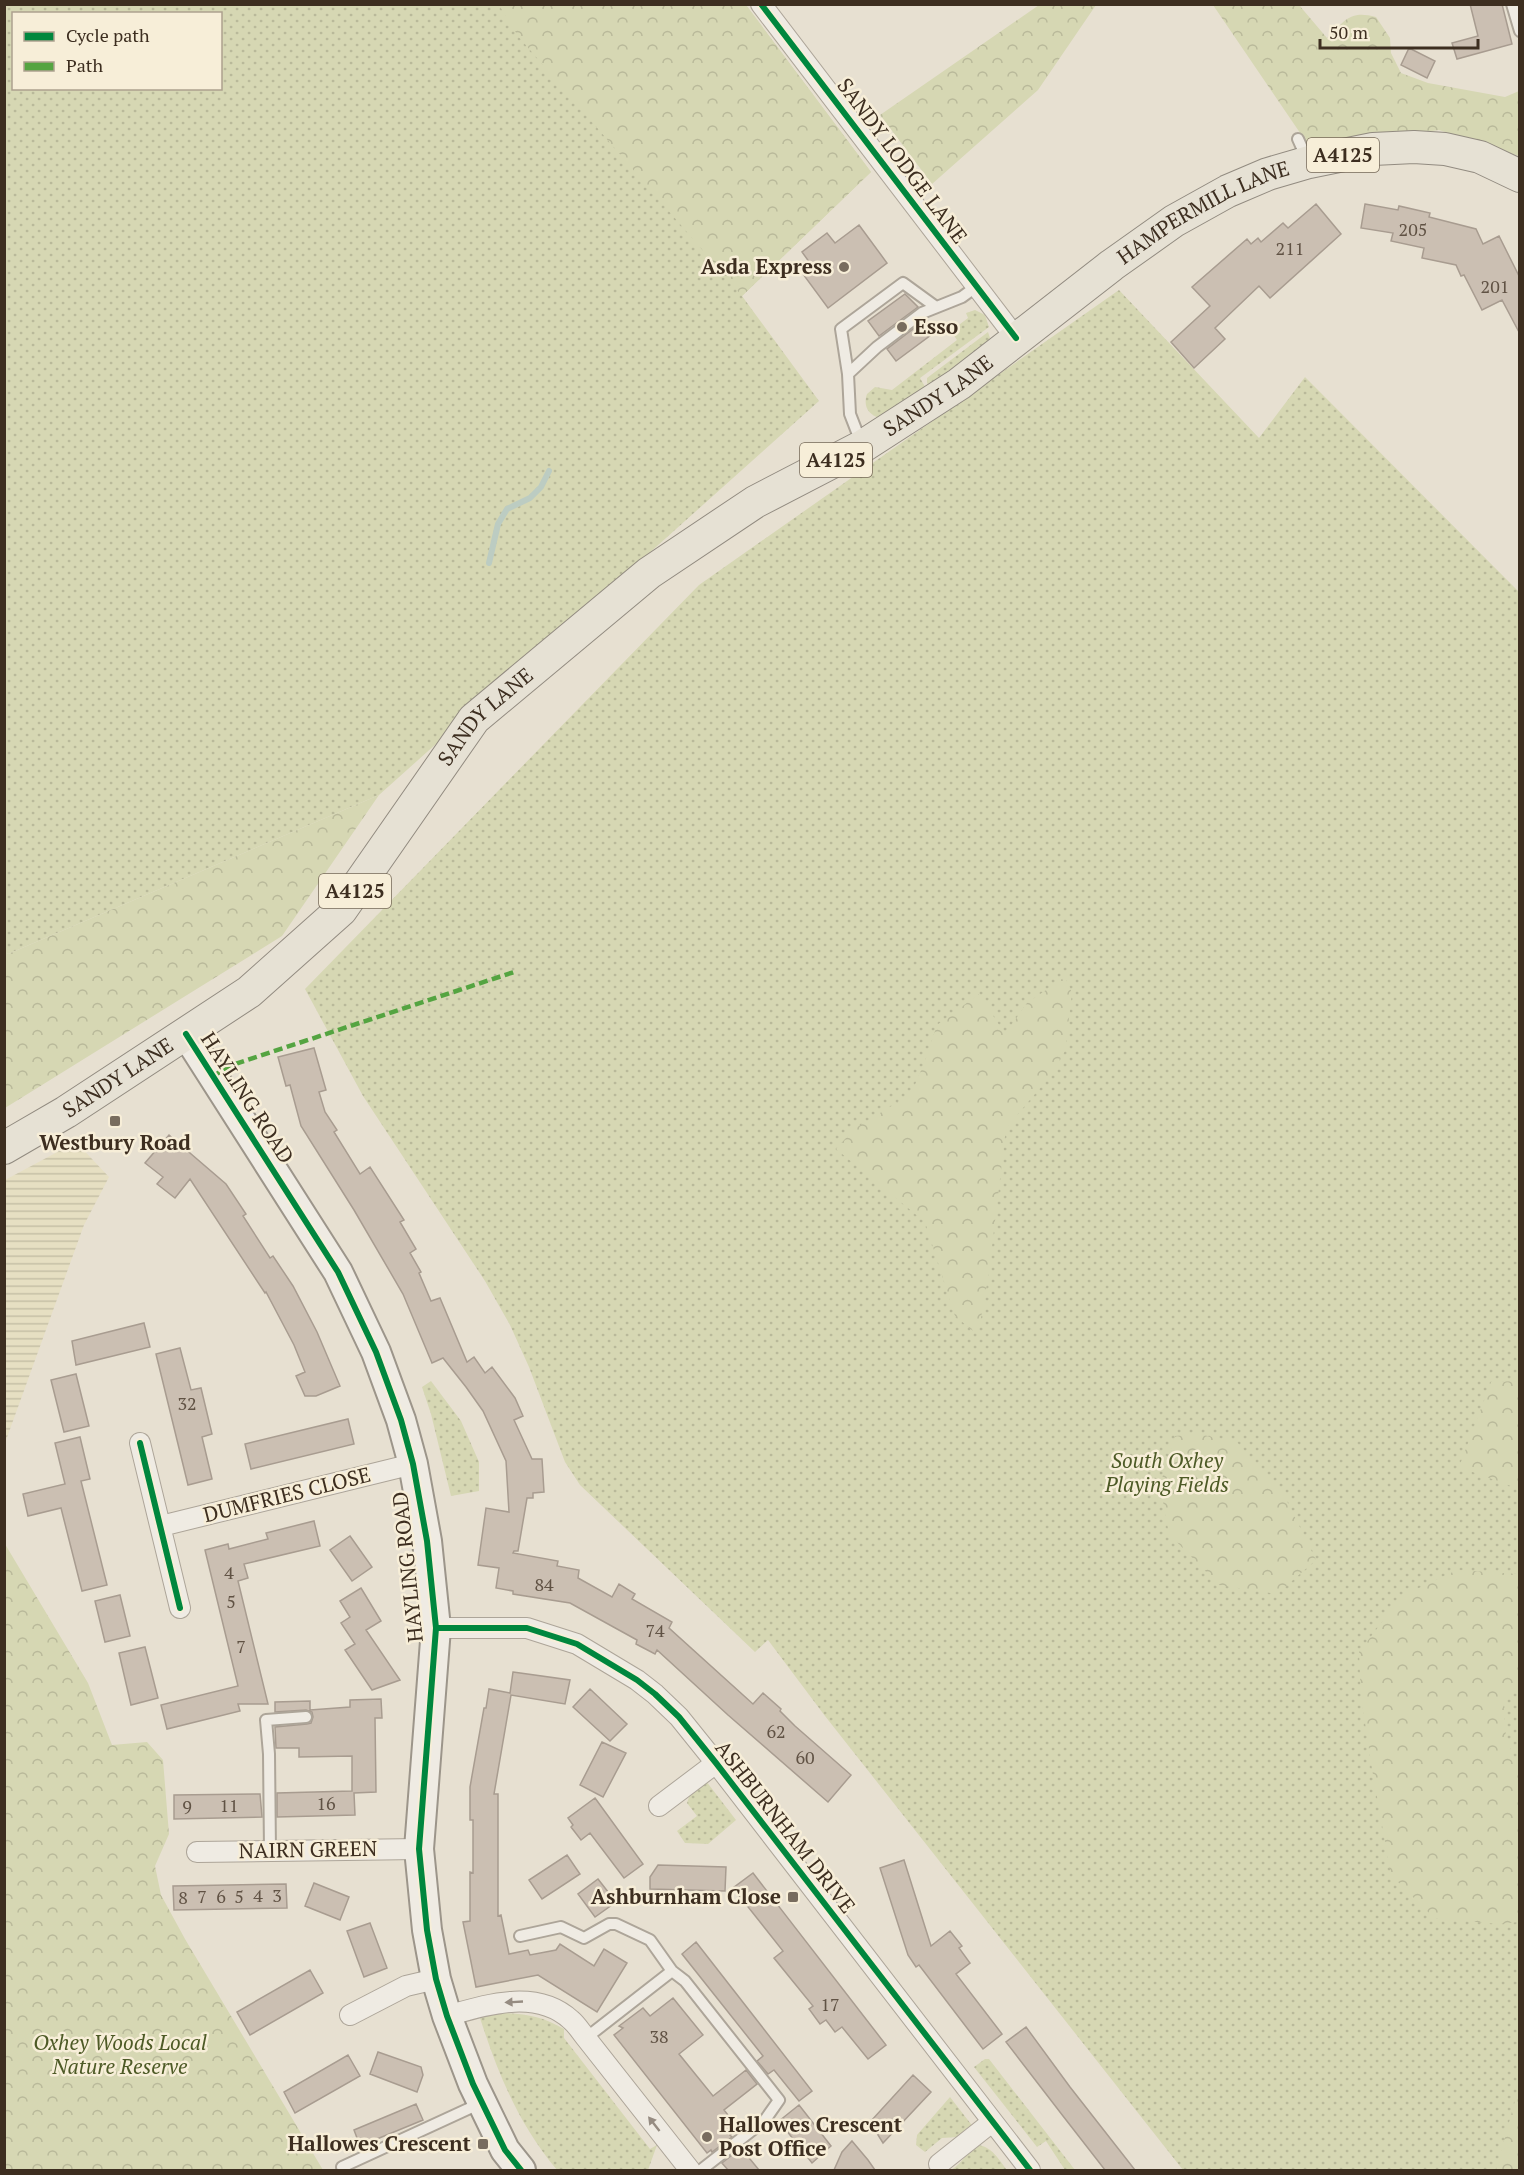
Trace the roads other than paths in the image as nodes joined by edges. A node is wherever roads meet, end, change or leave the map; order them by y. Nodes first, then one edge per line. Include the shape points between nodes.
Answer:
1 (761, 4) edge
2 (1512, 4) edge
3 (1520, 31) edge
4 (1520, 176) edge
5 (977, 286) junction
6 (936, 307) junction
7 (1016, 338) junction
8 (848, 374) junction
9 (862, 446) junction
10 (186, 1034) junction
11 (4, 1148) edge
12 (140, 1443) dead end
13 (412, 1464) junction
14 (161, 1526) junction
15 (180, 1608) dead end
16 (436, 1628) junction
17 (306, 1717) dead end
18 (716, 1763) junction
19 (659, 1806) dead end
20 (419, 1849) junction
21 (270, 1850) junction
22 (197, 1852) dead end
23 (520, 1936) dead end
24 (672, 1971) junction
25 (436, 1979) junction
26 (350, 2015) dead end
27 (447, 2016) junction
28 (586, 2038) junction
29 (481, 2103) junction
30 (992, 2122) junction
31 (939, 2164) dead end
32 (342, 2167) dead end
33 (521, 2170) edge
34 (690, 2170) edge
35 (701, 2170) edge
36 (1030, 2170) edge

1 - 5 street, SANDY LODGE LANE
2 - 3 lane
4 - 7 main road, HAMPERMILL LANE / A4125 via 1480,158 1444,149 1303,151 1269,174 1174,221
5 - 6 lane
5 - 7 street, SANDY LODGE LANE
6 - 8 lane via 904,326
6 - 8 lane via 903,283 841,330
7 - 9 main road, SANDY LANE / A4125 via 959,384
8 - 9 lane via 850,414
9 - 10 main road, SANDY LANE / A4125 via 755,502 649,573 474,719 341,910 249,993
10 - 11 main road, SANDY LANE / A4125
10 - 13 street, HAYLING ROAD via 338,1272 384,1372
12 - 14 street
13 - 14 street, DUMFRIES CLOSE
13 - 16 street, HAYLING ROAD via 427,1541
14 - 15 street
16 - 18 street, ASHBURNHAM DRIVE via 526,1628 577,1644 655,1694
16 - 20 street, HAYLING ROAD
17 - 21 lane via 266,1719
18 - 19 street
18 - 30 street, ASHBURNHAM DRIVE
20 - 21 street, NAIRN GREEN
20 - 25 street, HAYLING ROAD
21 - 22 street, NAIRN GREEN
23 - 24 lane via 561,1927 584,1938 616,1924 650,1940
24 - 28 lane
24 - 35 lane via 685,1981 779,2100 765,2120
25 - 26 street via 406,1986
25 - 27 street, HAYLING ROAD
28 -> 27 street via 559,2011 529,2001
27 - 29 street, HAYLING ROAD
34 -> 28 street
29 - 32 lane
29 - 33 street, HAYLING ROAD via 505,2150
30 - 31 street
30 - 36 street, ASHBURNHAM DRIVE

